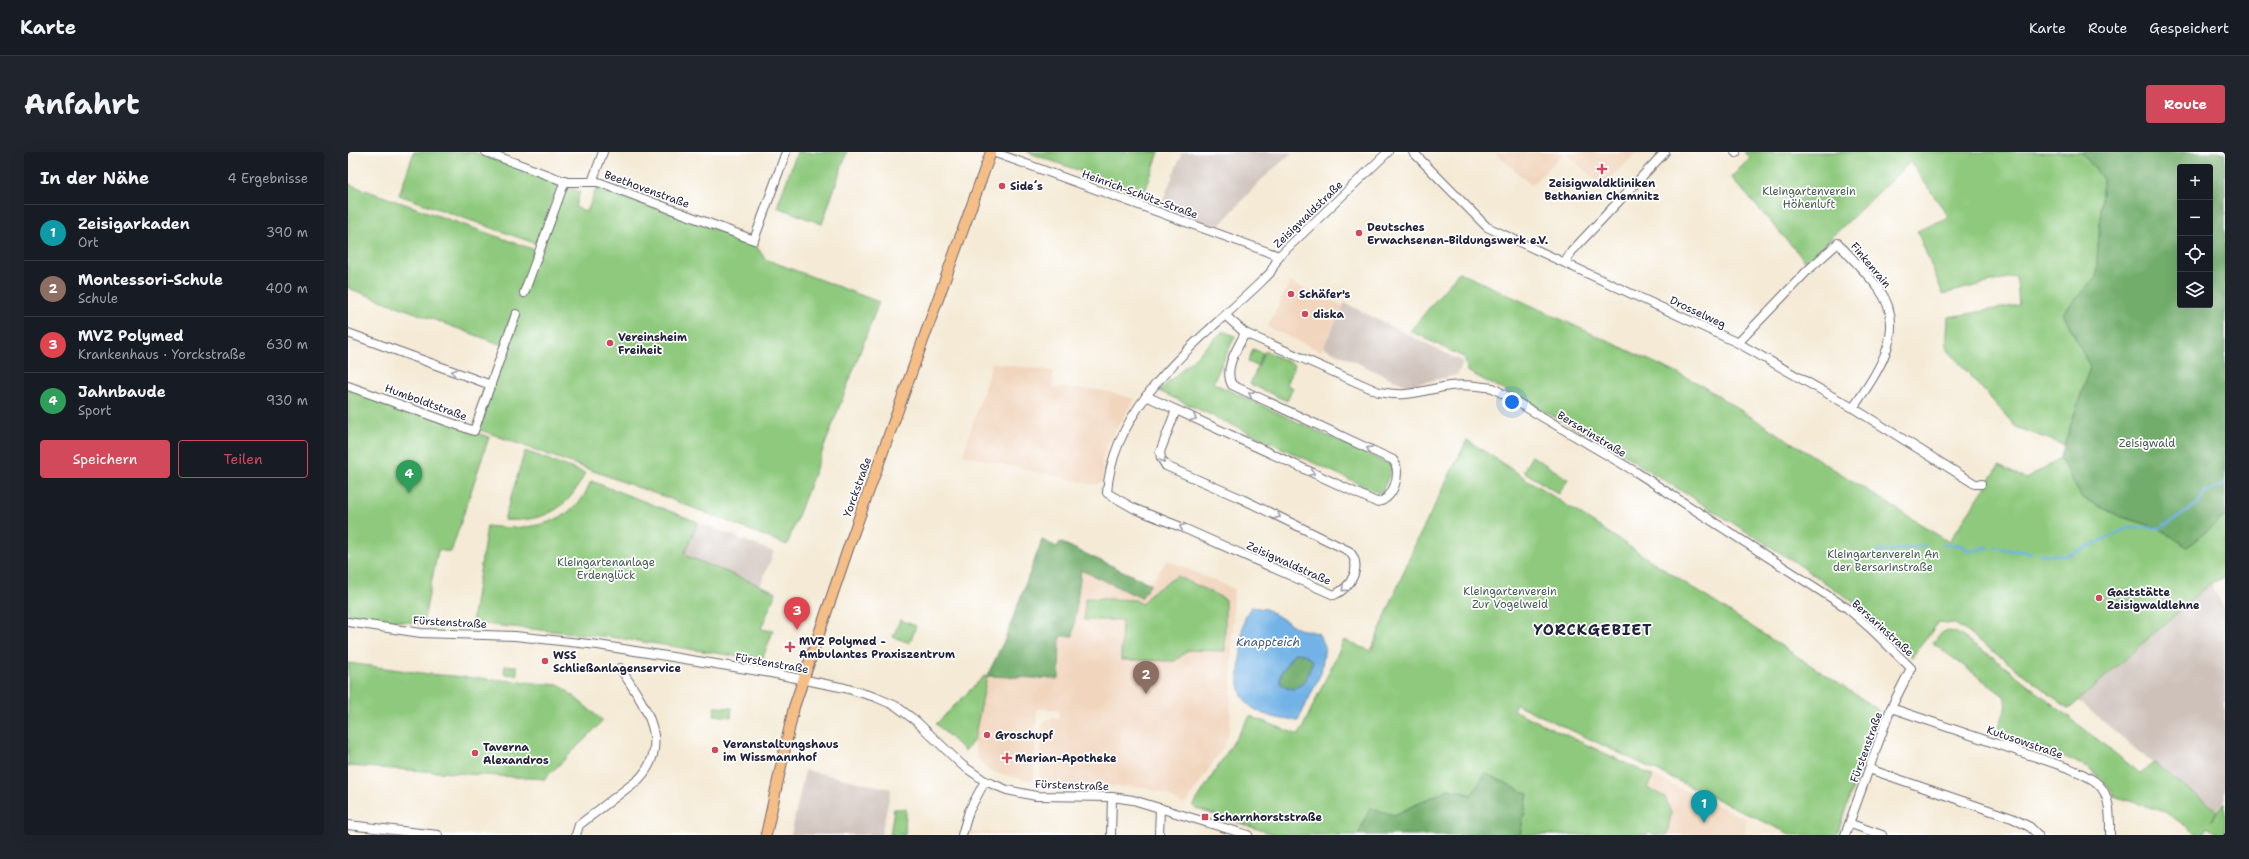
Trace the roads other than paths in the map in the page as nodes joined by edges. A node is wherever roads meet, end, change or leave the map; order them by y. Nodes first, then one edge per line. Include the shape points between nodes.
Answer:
1 (486, 152) edge
2 (603, 152) edge
3 (786, 152) edge
4 (992, 152) edge
5 (1388, 152) edge
6 (1413, 152) edge
7 (1665, 152) edge
8 (565, 181) junction
9 (592, 182) junction
10 (1279, 256) junction
11 (1565, 262) junction
12 (524, 293) dead end
13 (516, 314) dead end
14 (1226, 316) junction
15 (348, 333) edge
16 (1245, 333) junction
17 (1738, 343) junction
18 (491, 385) junction
19 (348, 386) edge
20 (1146, 396) junction
21 (1853, 408) junction
22 (1176, 410) junction
23 (1981, 484) dead end
24 (348, 622) edge
25 (620, 668) dead end
26 (1911, 668) joint
27 (803, 680) junction
28 (1891, 708) junction
29 (1868, 769) junction
30 (985, 781) junction
31 (1112, 797) junction
32 (1160, 808) junction
33 (1851, 824) junction
34 (348, 825) edge
35 (423, 834) edge
36 (438, 835) edge
37 (576, 835) edge
38 (766, 835) edge
39 (962, 835) edge
40 (1111, 835) edge
41 (1159, 835) edge
42 (1248, 835) edge
43 (1845, 835) edge
44 (1882, 835) edge
45 (2038, 835) edge
46 (2110, 835) edge

1 - 8 street, Beethovenstraße
2 - 9 street
3 - 9 street, Beethovenstraße via 754,240 598,182
4 - 10 street, Heinrich-Schütz-Straße
4 - 27 main road, Yorckstraße
5 - 10 street, Zeisigwaldstraße
6 - 11 street, Drosselweg via 1487,227
7 - 11 street via 1572,251
8 - 9 street, Beethovenstraße
8 - 12 street
10 - 14 street, Zeisigwaldstraße via 1270,273
11 - 17 street, Drosselweg
13 - 18 street, Humboldtstraße
14 - 16 street, Bersarinstraße
14 - 20 street, Zeisigwaldstraße via 1168,368
18 -> 15 street
22 -> 16 street via 1376,502 1383,502 1388,498 1398,471 1392,460 1232,385 1228,368
16 - 26 street, Bersarinstraße via 1379,392 1411,395 1448,386 1493,388 1636,472 1841,605 1870,628
17 - 21 street, Drosselweg
17 - 21 street, Finkenrain via 1808,270 1838,243 1878,289 1888,305 1892,324 1892,336 1876,374
18 - 19 street, Humboldtstraße via 474,431
20 - 22 street
22 -> 20 street, Zeisigwaldstraße via 1160,452 1166,466 1240,498 1349,551 1357,566 1342,592 1334,595 1181,526 1135,509 1107,493 1114,451
21 - 23 street, Drosselweg via 1975,484
24 - 27 street, Fürstenstraße via 420,632 515,636 598,645
25 - 37 street via 645,708 654,729 653,754 647,771 579,825
26 - 28 street, Fürstenstraße
27 - 30 street, Fürstenstraße via 845,688 896,706 916,721 962,765
27 - 38 main road, Yorckstraße via 794,707
28 - 29 street, Fürstenstraße
28 - 46 street, Kutusowstraße via 2071,769 2092,779 2100,785 2109,809
29 - 33 street, Fürstenstraße
29 - 45 street via 2012,818 2030,827
30 - 31 street, Fürstenstraße via 1007,790 1036,796
30 - 39 street via 969,811
31 - 32 street, Fürstenstraße
31 - 40 street
32 - 41 street
32 - 42 street, Fürstenstraße
33 - 43 street, Fürstenstraße
33 - 44 street
34 - 35 street
35 - 36 street

